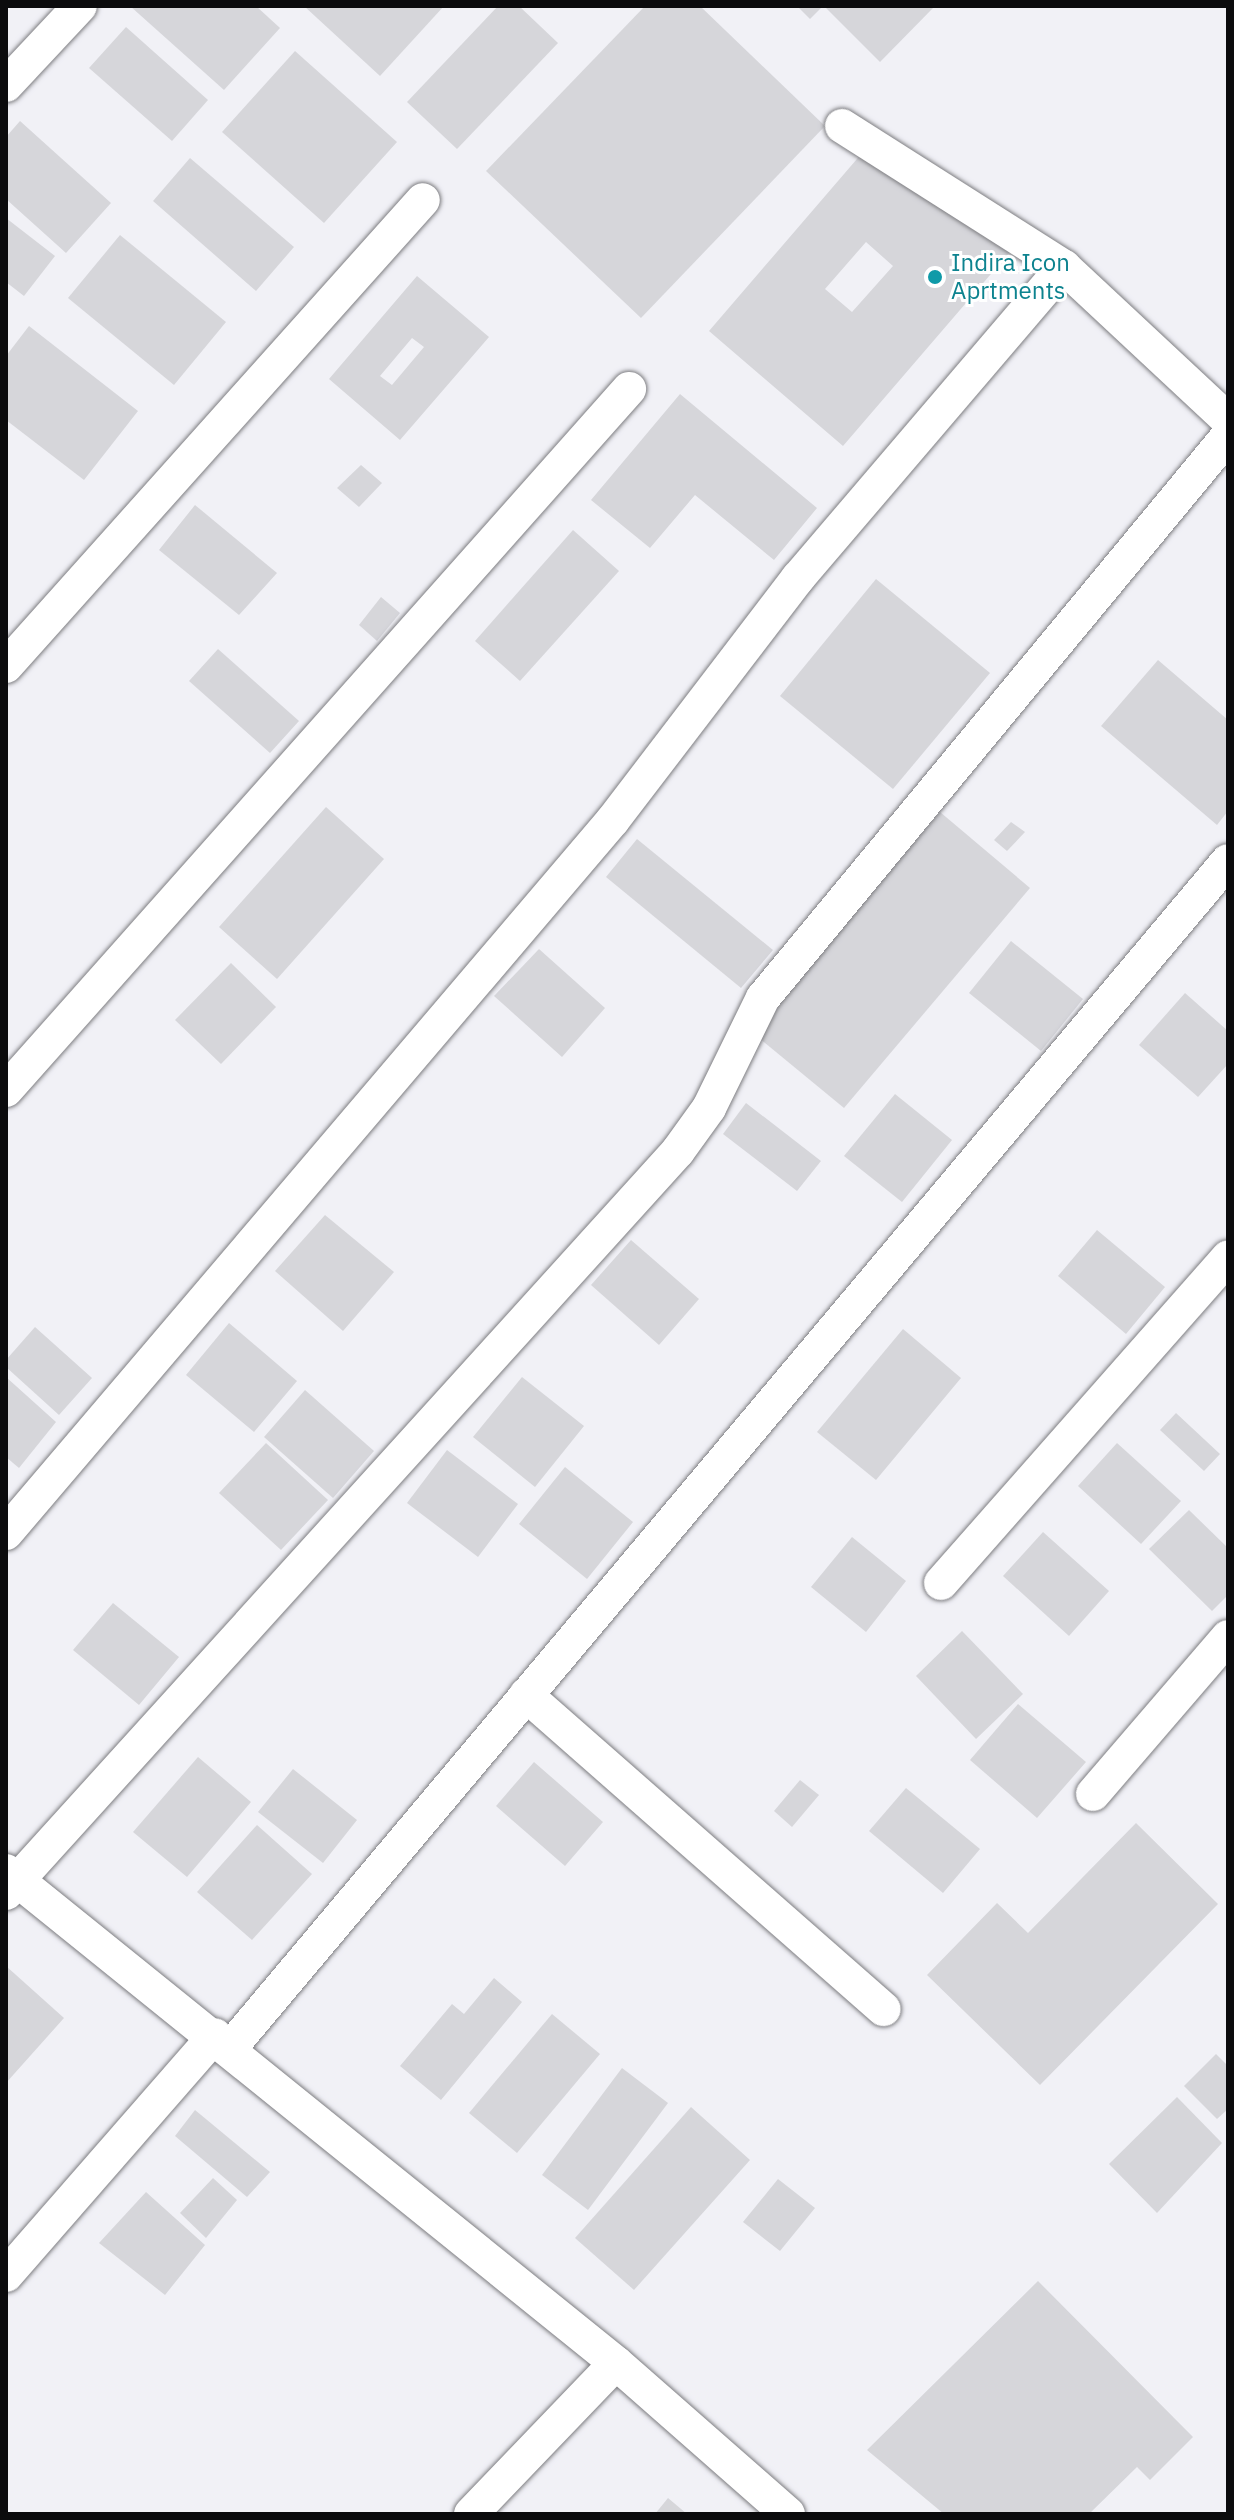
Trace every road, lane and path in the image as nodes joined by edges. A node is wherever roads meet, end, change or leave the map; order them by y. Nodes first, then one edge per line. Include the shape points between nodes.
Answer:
1 (80, 6) edge
2 (6, 85) edge
3 (842, 126) dead end
4 (423, 200) dead end
5 (1064, 267) junction
6 (629, 389) dead end
7 (1228, 420) edge
8 (1228, 436) edge
9 (6, 666) edge
10 (1228, 861) edge
11 (6, 1090) edge
12 (1228, 1257) edge
13 (6, 1533) edge
14 (941, 1583) dead end
15 (1228, 1637) edge
16 (526, 1695) junction
17 (1093, 1794) dead end
18 (9, 1882) edge
19 (884, 2009) dead end
20 (223, 2041) junction
21 (6, 2275) edge
22 (616, 2363) junction
23 (471, 2514) edge
24 (788, 2514) edge

1 - 2 street
3 - 5 street
4 - 9 street
5 - 7 street
5 - 13 street via 798,578 613,820
6 - 11 street
8 - 18 street via 763,998 709,1108 678,1151
10 - 16 street
12 - 14 street
15 - 17 street
16 - 19 street
16 - 20 street
18 - 20 street
20 - 21 street
20 - 22 street
22 - 23 street
22 - 24 street

